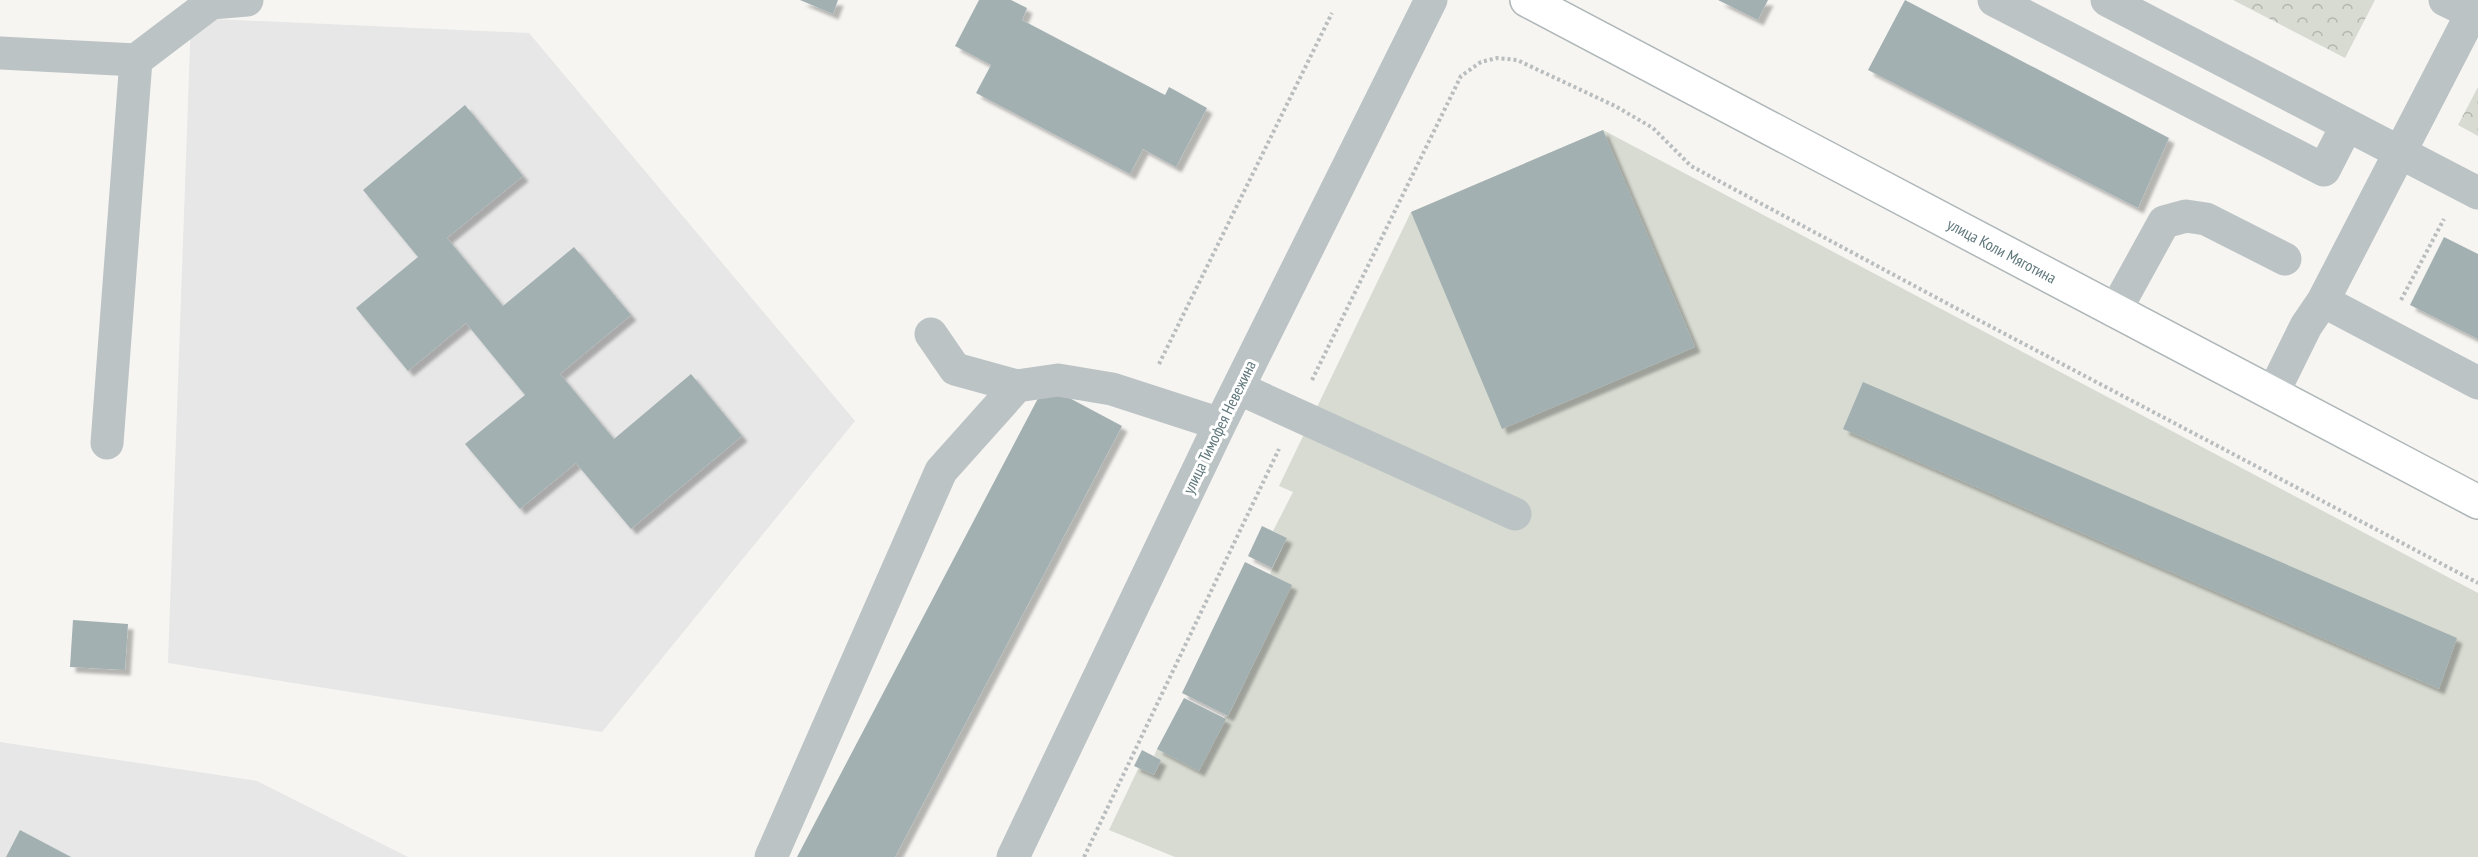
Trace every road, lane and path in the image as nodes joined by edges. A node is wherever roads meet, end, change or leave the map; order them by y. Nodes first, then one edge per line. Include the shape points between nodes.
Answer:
1 (247, 0) edge
2 (1431, 0) edge
3 (1527, 0) edge
4 (1994, 0) edge
5 (2107, 0) edge
6 (2465, 10) edge
7 (1332, 13) dead end
8 (0, 52) edge
9 (136, 60) junction
10 (2347, 124) junction
11 (2401, 153) junction
12 (2478, 192) edge
13 (2449, 211) dead end
14 (2284, 259) dead end
15 (2323, 301) junction
16 (2398, 306) dead end
17 (2115, 311) junction
18 (931, 334) dead end
19 (2478, 382) edge
20 (1017, 386) junction
21 (1238, 388) junction
22 (2273, 393) junction
23 (1142, 399) junction
24 (1295, 414) junction
25 (1220, 424) junction
26 (106, 443) dead end
27 (2478, 502) edge
28 (1515, 514) dead end
29 (2478, 583) edge
30 (771, 857) edge
31 (1013, 857) edge
32 (1084, 857) edge

1 - 9 street via 211,3
2 - 21 street, улица Тимофея Невежина
3 - 17 main road, улица Коли Мяготина
4 - 10 street via 2324,170
5 - 10 street
6 - 11 street
7 - 23 path
8 - 9 street
9 - 26 street
10 - 11 street
11 - 12 street
11 - 15 street
13 - 16 path
14 - 17 street via 2206,219 2187,216 2164,222
15 - 19 street
15 - 22 street
17 - 22 main road, улица Коли Мяготина
18 - 20 street via 956,369
20 - 23 street via 1059,380 1112,388
20 - 30 street via 941,471
21 - 24 street
21 - 25 street, улица Тимофея Невежина
22 - 27 main road, улица Коли Мяготина
23 - 25 street
24 - 28 street
24 - 29 path via 1461,76 1481,62 1497,58 1517,60 1616,106 1653,128 1691,166
24 - 32 path
25 - 31 street, улица Тимофея Невежина

